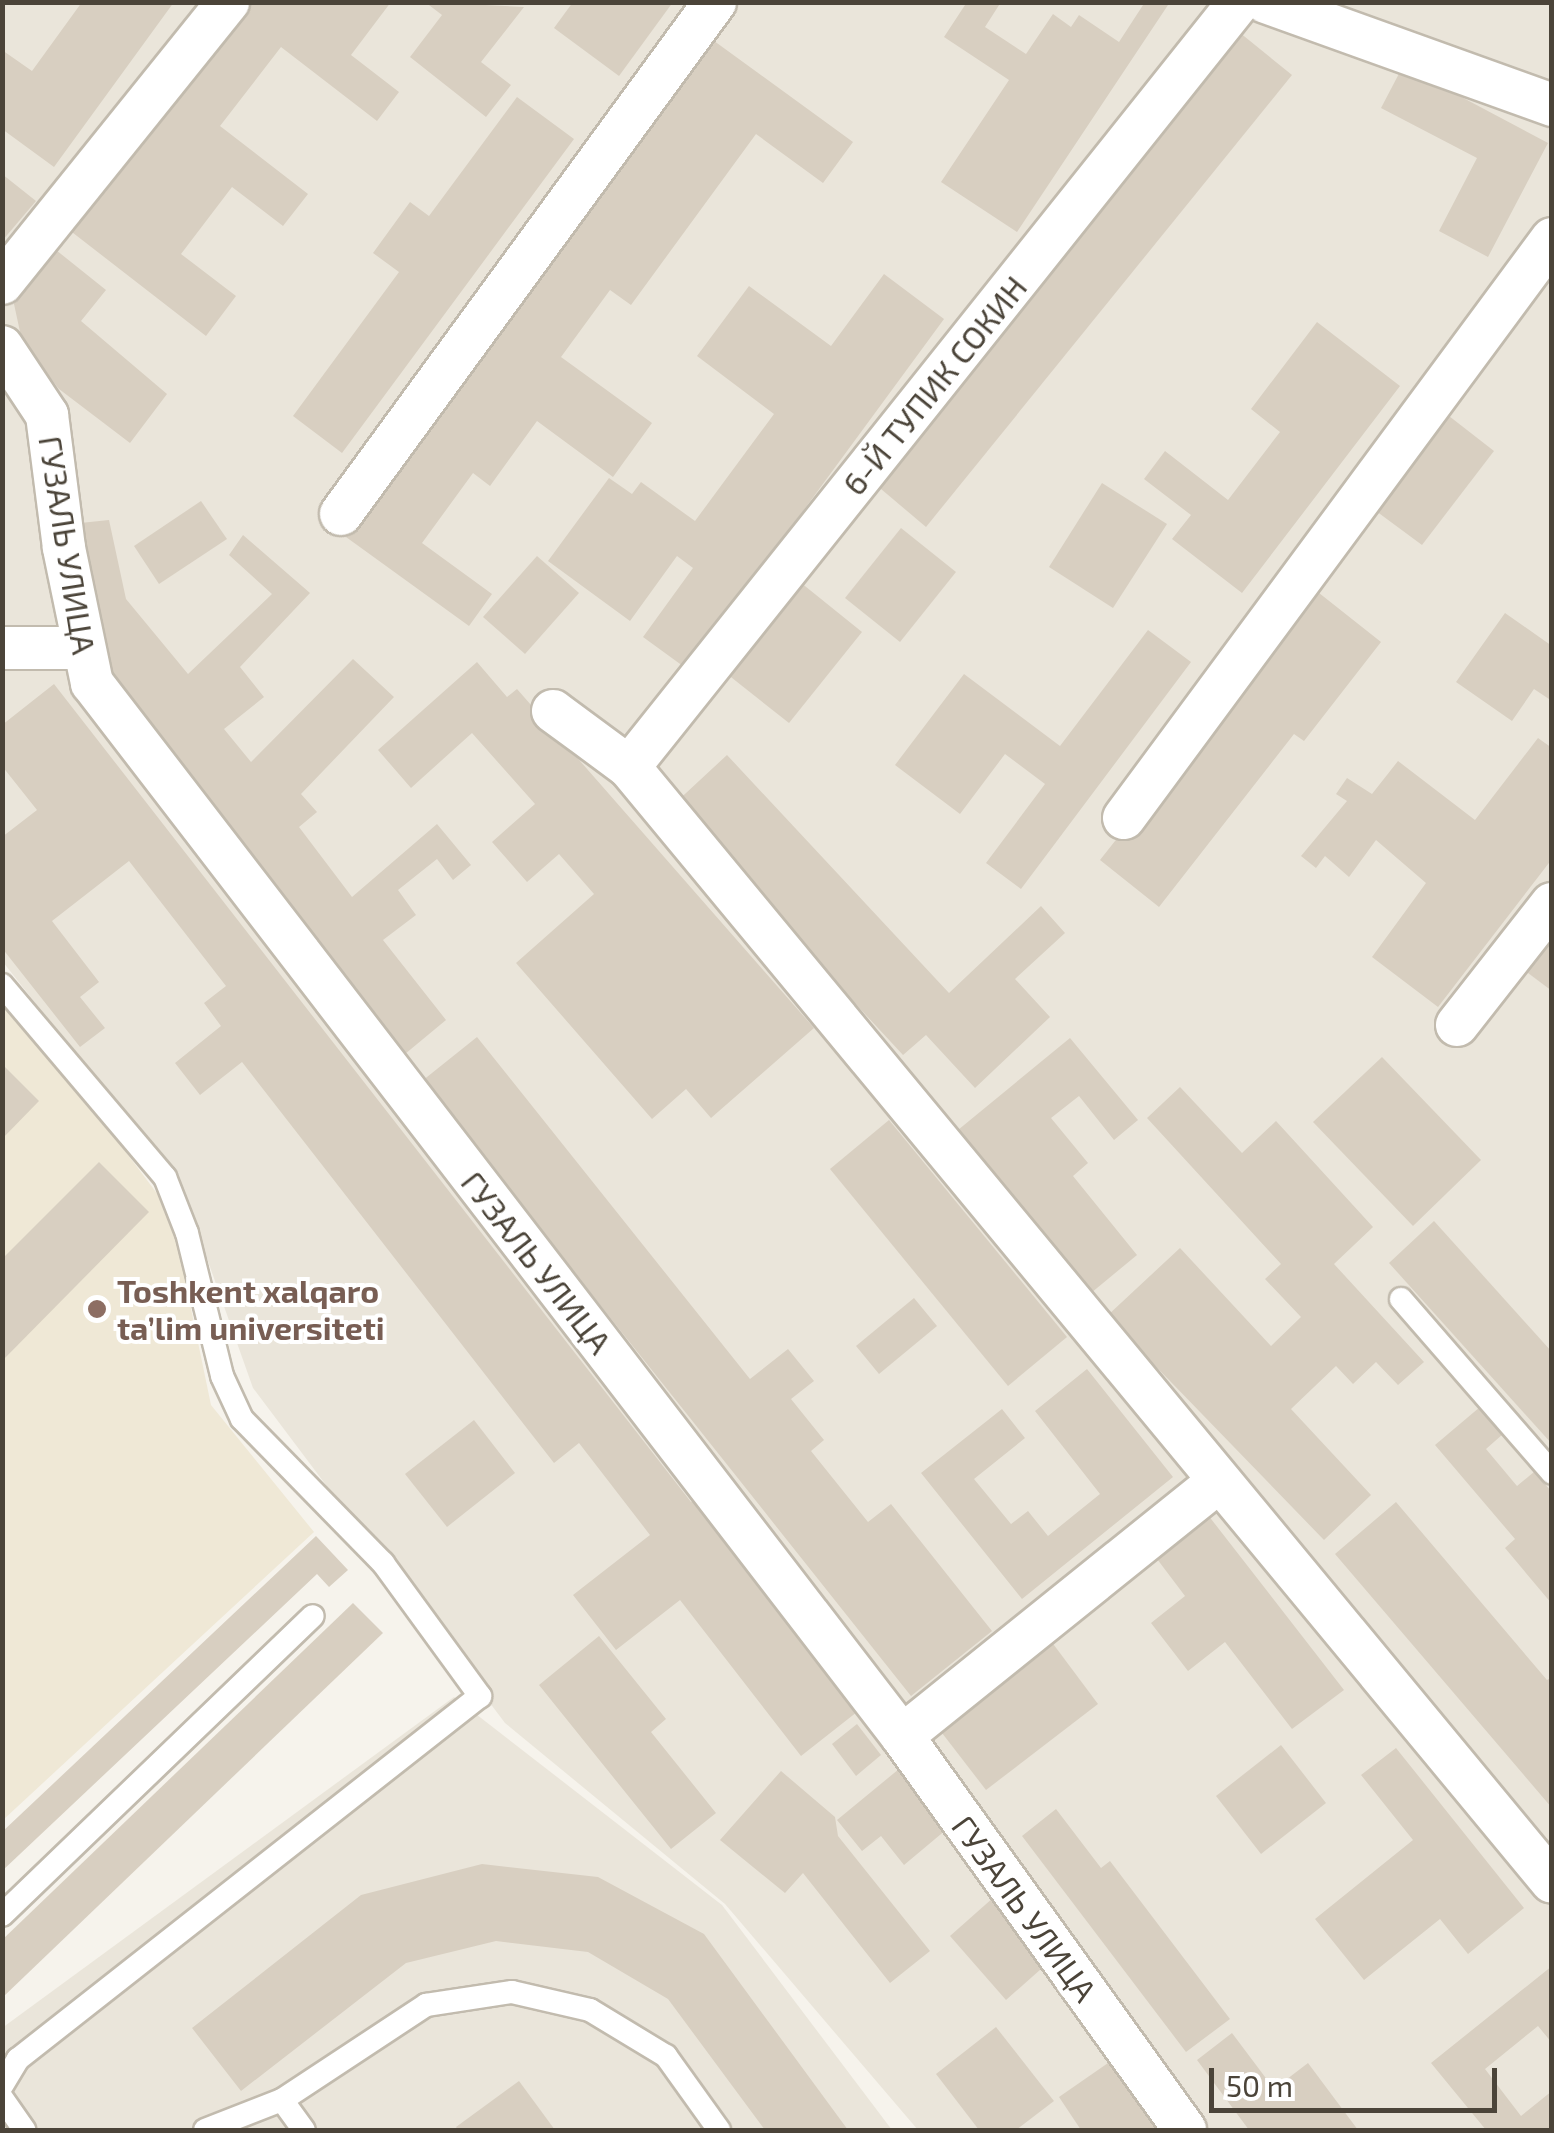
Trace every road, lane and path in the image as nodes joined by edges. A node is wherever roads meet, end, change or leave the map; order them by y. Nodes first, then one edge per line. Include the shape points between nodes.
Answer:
1 (228, 2) edge
2 (715, 2) edge
3 (1239, 2) edge
4 (1266, 2) edge
5 (1552, 105) edge
6 (1552, 240) edge
7 (2, 283) edge
8 (2, 346) edge
9 (341, 514) dead end
10 (2, 648) edge
11 (84, 648) junction
12 (553, 712) dead end
13 (629, 767) junction
14 (1124, 818) dead end
15 (1552, 904) edge
16 (2, 985) edge
17 (1457, 1026) dead end
18 (1402, 1299) dead end
19 (1552, 1473) edge
20 (1216, 1483) junction
21 (313, 1616) dead end
22 (902, 1736) junction
23 (1552, 1882) edge
24 (2, 1914) edge
25 (2, 2086) edge
26 (2, 2098) edge
27 (282, 2100) junction
28 (24, 2130) edge
29 (205, 2130) edge
30 (304, 2130) edge
31 (719, 2130) edge
32 (1184, 2130) edge

1 - 7 street
2 - 9 street
3 - 13 street, 6-Й ТУПИК СОКИН
4 - 5 street
6 - 14 street
8 - 11 street, ГУЗАЛЬ УЛИЦА via 47,414
10 - 11 street
11 - 22 street, ГУЗАЛЬ УЛИЦА via 92,683
12 - 13 street
13 - 20 street
15 - 17 street
16 - 25 lane via 165,1177 188,1233 222,1376 242,1419 383,1564 480,1696 18,2059
18 - 19 lane
20 - 22 street
20 - 23 street
21 - 24 lane
22 - 32 street, ГУЗАЛЬ УЛИЦА
26 - 28 lane
27 - 29 lane
27 - 30 lane
27 - 31 lane via 426,2005 512,1992 590,2010 666,2056

